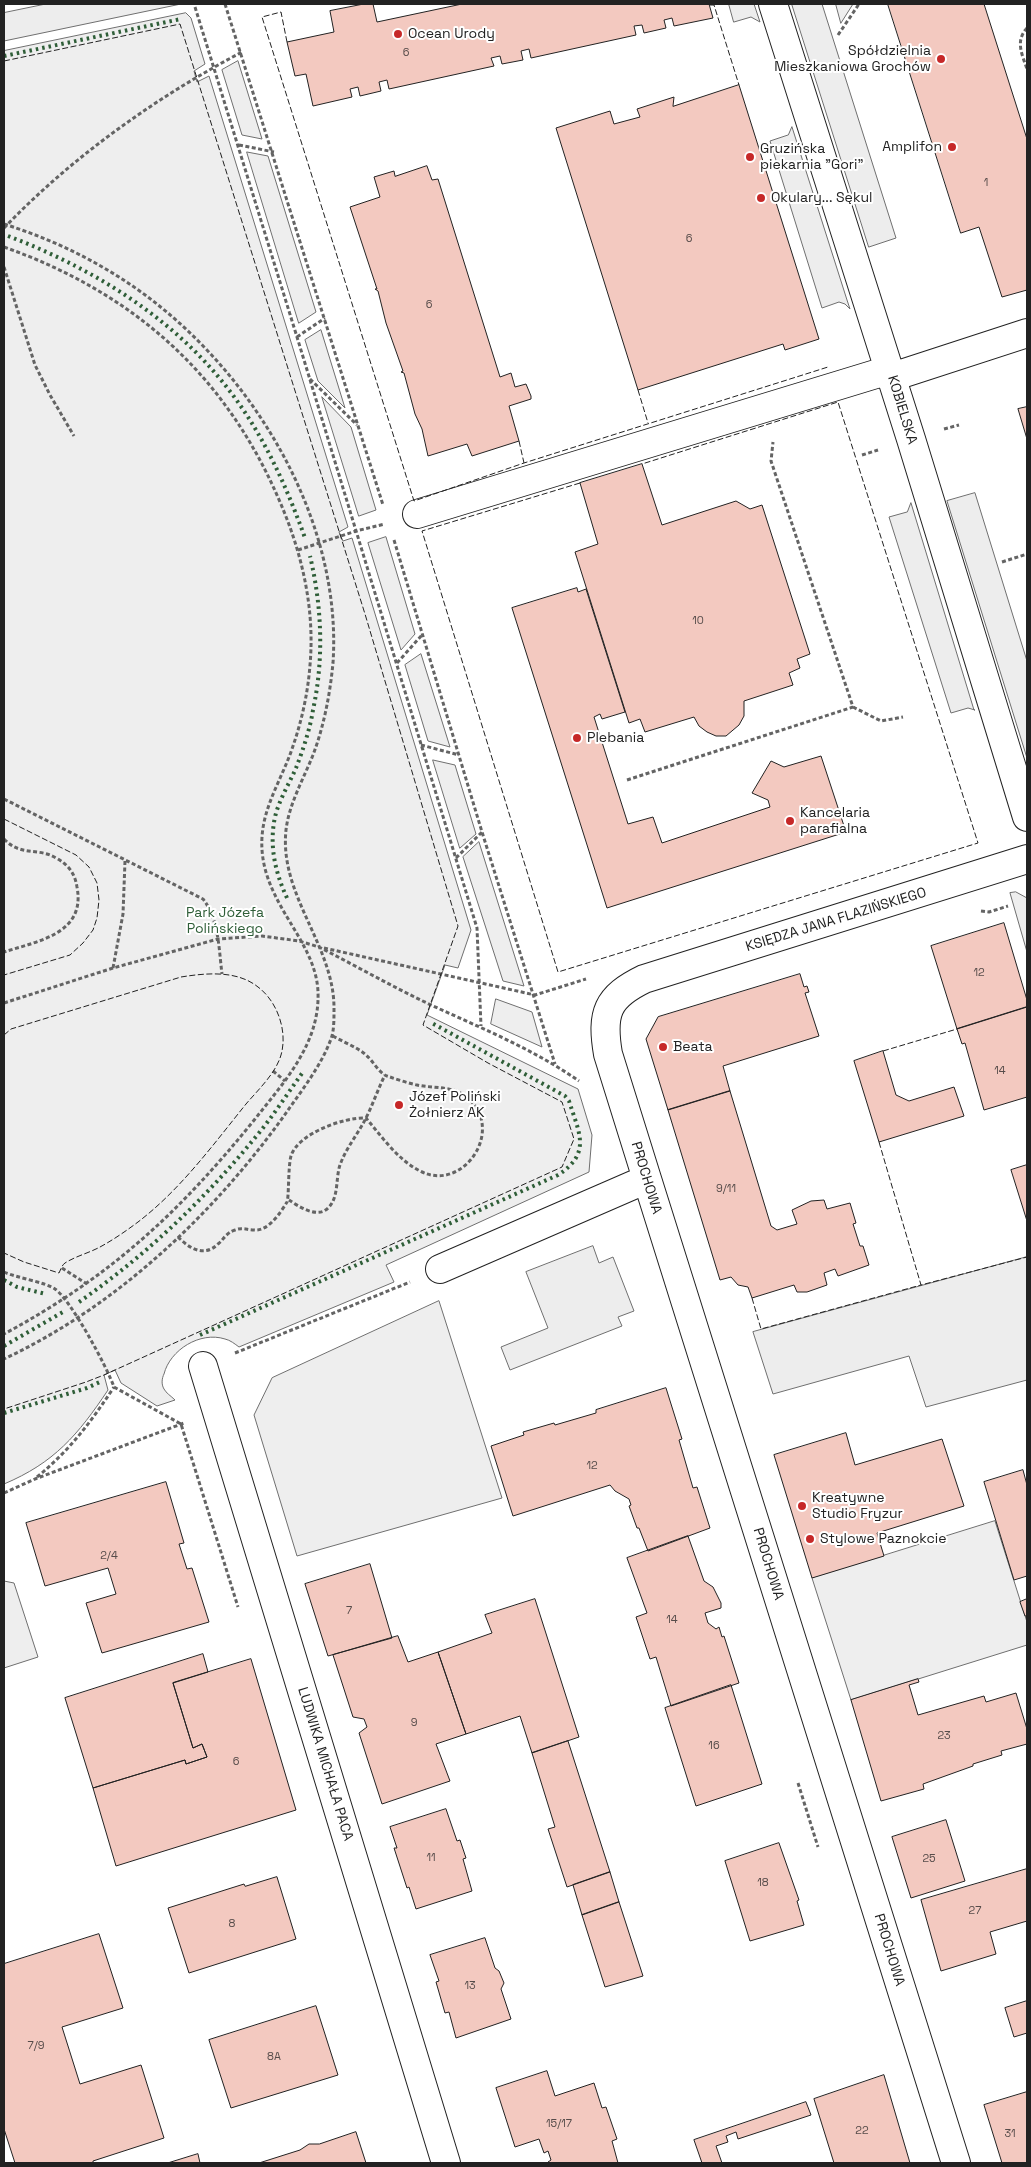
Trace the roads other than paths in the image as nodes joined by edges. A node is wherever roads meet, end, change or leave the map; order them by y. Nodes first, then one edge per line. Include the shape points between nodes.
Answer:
1 (773, 4) edge
2 (1027, 333) edge
3 (890, 373) junction
4 (417, 514) road end
5 (1027, 817) edge
6 (1027, 859) edge
7 (644, 979) joint
8 (646, 1179) junction
9 (440, 1269) road end
10 (203, 1366) road end
11 (446, 2163) edge
12 (956, 2163) edge

1 - 3 street, KOBIELSKA
2 - 3 street
3 - 4 street
3 - 5 street, KOBIELSKA
6 - 7 street, KSIĘDZA JANA FLAZIŃSKIEGO
7 - 8 street, PROCHOWA via 625,989 612,1001 605,1036
8 - 9 street
8 - 12 street, PROCHOWA
10 - 11 street, LUDWIKA MICHAŁA PACA

